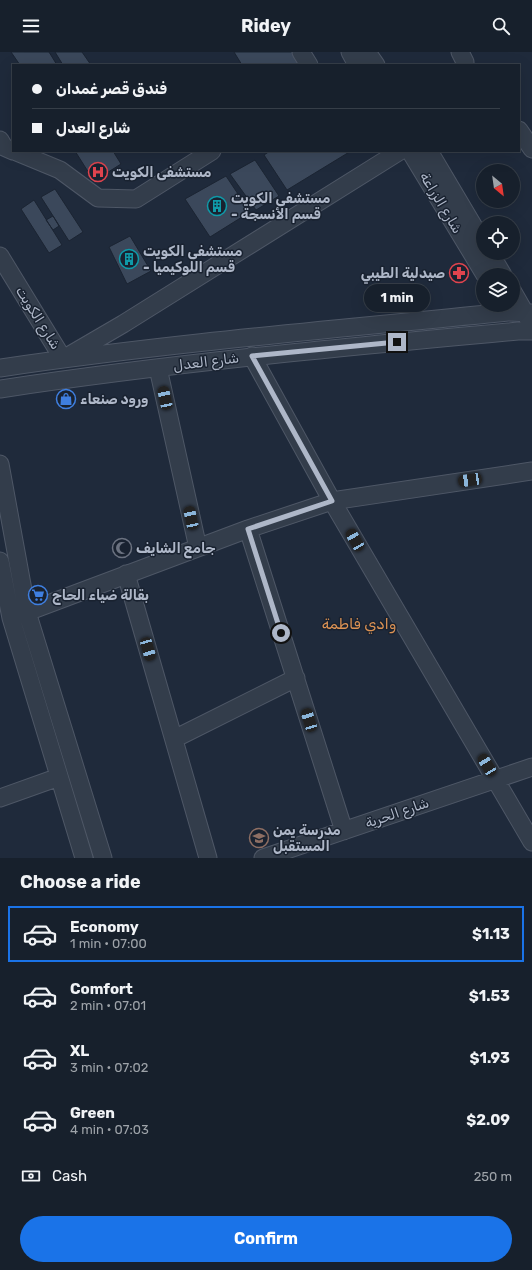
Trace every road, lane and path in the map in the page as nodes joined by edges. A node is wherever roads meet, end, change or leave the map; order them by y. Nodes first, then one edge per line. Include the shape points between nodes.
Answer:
1 (301, 52) edge
2 (460, 52) edge
3 (356, 59) edge
4 (308, 64) edge
5 (373, 64) edge
6 (464, 64) edge
7 (520, 131) edge
8 (0, 140) edge
9 (532, 149) edge
10 (12, 151) edge
11 (15, 152) edge
12 (210, 152) edge
13 (398, 152) edge
14 (411, 152) edge
15 (430, 152) edge
16 (476, 230) edge
17 (0, 256) edge
18 (482, 268) edge
19 (522, 319) edge
20 (252, 356) junction
21 (63, 359) junction
22 (0, 368) edge
23 (158, 368) junction
24 (0, 389) edge
25 (0, 464) edge
26 (532, 471) edge
27 (332, 501) junction
28 (248, 529) junction
29 (198, 548) junction
30 (0, 561) edge
31 (126, 574) junction
32 (27, 612) junction
33 (10, 618) junction
34 (296, 678) junction
35 (174, 739) junction
36 (532, 767) edge
37 (59, 777) junction
38 (495, 779) junction
39 (0, 798) edge
40 (344, 831) junction
41 (532, 842) edge
42 (84, 858) edge
43 (103, 858) edge
44 (208, 858) edge
45 (263, 858) edge

1 - 4 street
2 - 6 street
3 - 5 street
7 - 9 street
8 - 10 street via 4,147
11 - 12 street via 60,170 98,198 136,199
13 - 21 street
14 - 18 street, شارع الزراعة
15 - 16 street, شارع الزراعة
17 - 21 street, شارع الكويت
19 - 20 street, شارع العدل
19 - 21 street, شارع العدل via 246,337
20 - 23 street, شارع العدل
20 - 27 street
21 - 22 street, شارع العدل
23 - 24 street, شارع العدل
23 - 29 street
25 - 32 street
26 - 27 street
27 - 28 street
27 - 38 street
28 - 29 street
28 - 34 street
29 - 31 street
30 - 33 street
31 - 32 street
31 - 35 street
32 - 33 street
32 - 43 street
33 - 37 street
34 - 35 street
34 - 40 street
35 - 44 street
36 - 38 street, شارع الحرية
37 - 39 street
37 - 42 street
38 - 40 street, شارع الحرية
38 - 41 street
40 - 45 street, شارع الحرية

